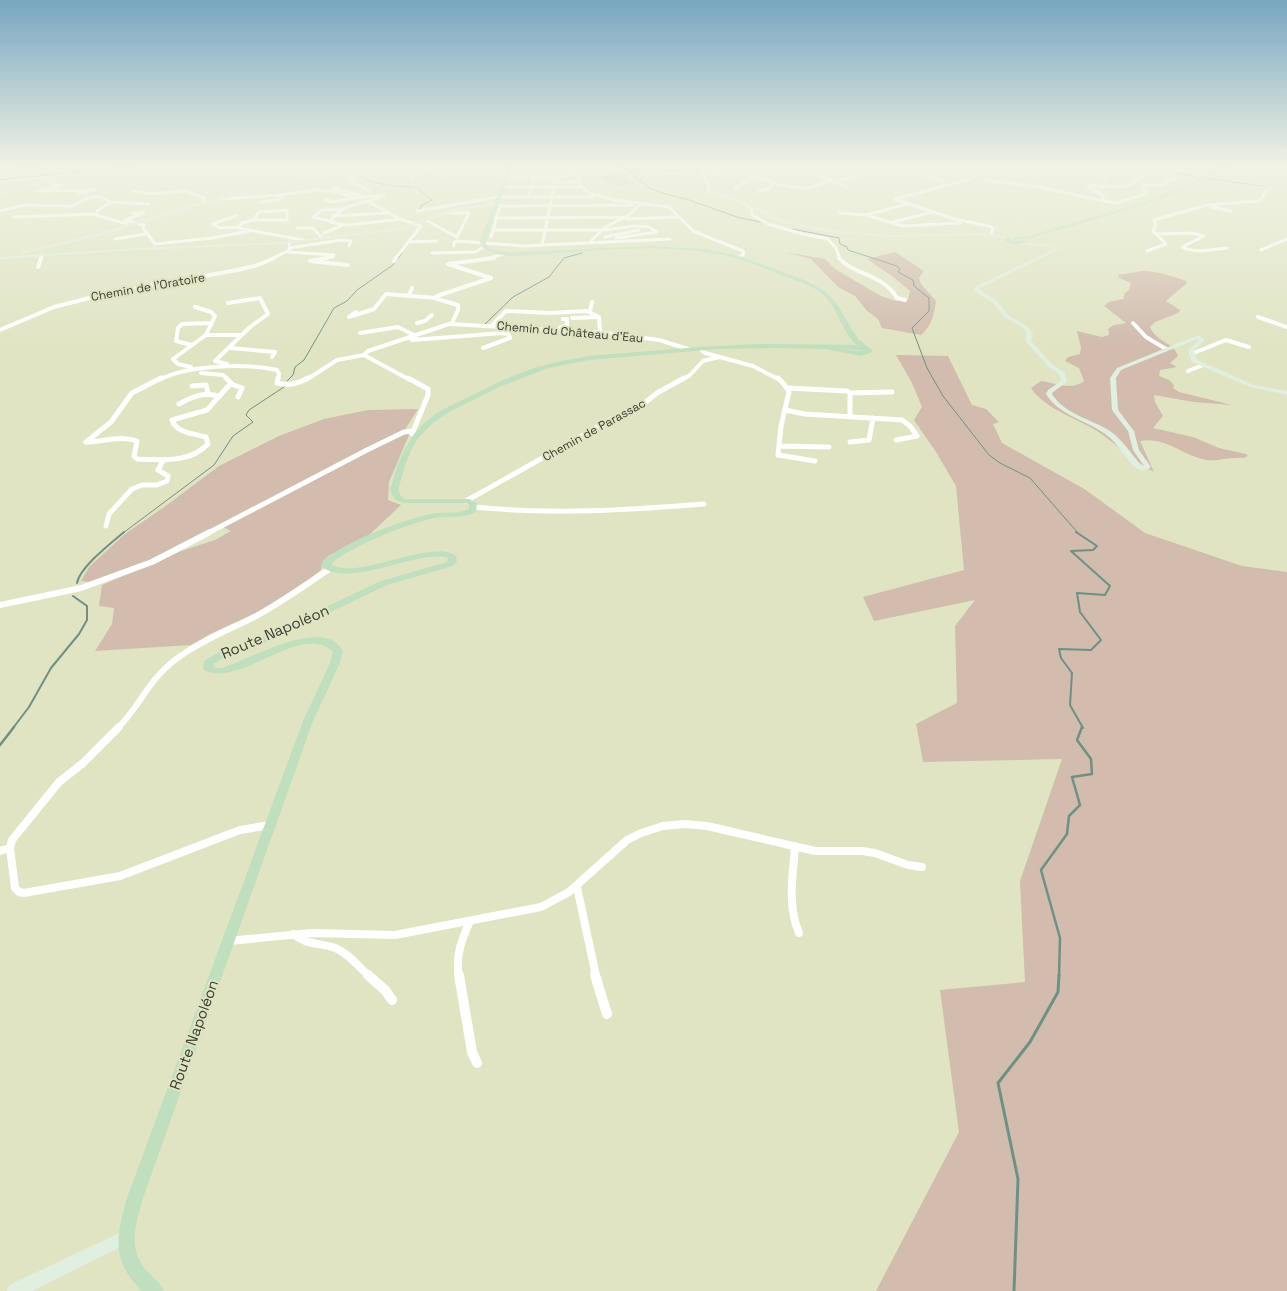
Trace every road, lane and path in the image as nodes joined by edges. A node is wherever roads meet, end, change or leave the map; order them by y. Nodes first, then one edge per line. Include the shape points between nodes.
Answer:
1 (134, 224) joint
2 (212, 224) edge
3 (241, 224) edge
4 (334, 224) edge
5 (357, 224) edge
6 (433, 224) edge
7 (463, 224) edge
8 (492, 224) edge
9 (493, 224) edge
10 (545, 224) edge
11 (614, 224) edge
12 (686, 224) edge
13 (776, 224) edge
14 (797, 224) edge
15 (899, 224) edge
16 (937, 224) edge
17 (982, 224) edge
18 (1073, 224) edge
19 (1155, 224) edge
20 (417, 225) joint
21 (342, 226) junction
22 (238, 227) junction
23 (143, 228) joint
24 (297, 228) dead end
25 (653, 228) junction
26 (493, 230) junction
27 (544, 230) junction
28 (603, 230) junction
29 (250, 231) junction
30 (146, 234) junction
31 (991, 234) junction
32 (1156, 234) junction
33 (323, 235) junction
34 (226, 236) junction
35 (220, 237) junction
36 (605, 237) dead end
37 (491, 238) dead end
38 (115, 239) dead end
39 (670, 239) dead end
40 (1287, 239) edge
41 (303, 240) junction
42 (1017, 240) junction
43 (436, 241) dead end
44 (591, 241) dead end
45 (409, 242) junction
46 (612, 242) junction
47 (484, 245) junction
48 (542, 245) junction
49 (349, 246) dead end
50 (454, 246) dead end
51 (289, 248) junction
52 (1226, 248) dead end
53 (1261, 250) dead end
54 (1147, 251) dead end
55 (432, 253) dead end
56 (504, 254) junction
57 (42, 255) junction
58 (13, 256) junction
59 (737, 257) junction
60 (0, 258) edge
61 (394, 261) dead end
62 (348, 266) dead end
63 (38, 267) dead end
64 (412, 288) dead end
65 (410, 295) junction
66 (437, 298) junction
67 (904, 300) dead end
68 (592, 302) dead end
69 (228, 303) dead end
70 (195, 307) dead end
71 (590, 311) junction
72 (356, 312) dead end
73 (432, 315) dead end
74 (599, 317) junction
75 (1258, 317) dead end
76 (572, 318) dead end
77 (564, 319) dead end
78 (212, 323) junction
79 (1133, 323) dead end
80 (451, 324) junction
81 (491, 326) junction
82 (1287, 327) edge
83 (555, 329) junction
84 (0, 330) edge
85 (429, 332) junction
86 (360, 333) dead end
87 (600, 333) junction
88 (206, 335) junction
89 (242, 335) junction
90 (416, 336) junction
91 (853, 337) junction
92 (406, 339) junction
93 (192, 345) junction
94 (751, 345) junction
95 (719, 346) junction
96 (1249, 347) dead end
97 (230, 348) junction
98 (483, 348) dead end
99 (688, 348) junction
100 (851, 348) junction
101 (1166, 349) junction
102 (701, 350) junction
103 (662, 352) junction
104 (1191, 354) junction
105 (364, 355) junction
106 (272, 357) dead end
107 (719, 357) junction
108 (1203, 365) junction
109 (240, 366) junction
110 (193, 369) junction
111 (1188, 371) dead end
112 (231, 384) junction
113 (192, 386) dead end
114 (788, 388) junction
115 (892, 392) dead end
116 (208, 393) junction
117 (850, 393) junction
118 (1287, 393) edge
119 (218, 396) junction
120 (238, 397) dead end
121 (179, 404) dead end
122 (785, 410) junction
123 (850, 417) junction
124 (873, 418) junction
125 (414, 435) junction
126 (896, 440) dead end
127 (850, 442) dead end
128 (779, 446) junction
129 (829, 447) dead end
130 (163, 460) junction
131 (815, 461) dead end
132 (470, 504) junction
133 (704, 504) dead end
134 (106, 526) dead end
135 (329, 568) junction
136 (0, 605) edge
137 (270, 825) junction
138 (795, 846) junction
139 (10, 848) junction
140 (0, 851) edge
141 (922, 867) dead end
142 (577, 887) junction
143 (470, 920) junction
144 (799, 933) dead end
145 (293, 934) junction
146 (229, 941) junction
147 (392, 1000) dead end
148 (606, 1014) dead end
149 (477, 1063) dead end
150 (126, 1238) junction
151 (15, 1291) edge
152 (155, 1291) edge

1 - 23 street
1 - 58 street
2 - 22 street via 220,228
3 - 22 street
4 - 21 street
5 - 21 street
6 - 7 street via 456,237
8 - 47 main road
9 - 26 street
10 - 27 street
11 - 28 street
12 - 59 street via 693,231 744,251
13 - 67 street via 827,239 836,247 840,260 877,278 897,298
14 - 31 street via 832,231 897,236
15 - 16 street
17 - 31 street via 991,226
18 - 42 main road
19 - 32 street via 1153,231
20 - 33 street via 385,232
20 - 45 street via 422,228
21 - 33 street
22 - 29 street
23 - 30 street
24 - 33 street via 314,228
25 - 28 street via 634,226
25 - 36 street
25 - 46 street via 657,232 618,237
26 - 27 street
26 - 37 street
27 - 28 street
27 - 48 street
28 - 44 street
29 - 34 street
29 - 41 street
30 - 35 street via 155,244
30 - 38 street
31 - 42 street
32 - 52 street via 1204,236 1182,247 1188,250
32 - 54 street via 1166,244
33 - 41 street
34 - 35 street
34 - 35 street via 231,239
39 - 46 street
40 - 53 street
41 - 51 street
42 - 101 street via 1051,246 1056,250 978,287 977,291 995,302 1010,319 1028,329 1029,342 1063,374 1064,382 1050,391 1052,400 1111,434 1144,468 1148,467 1136,450 1131,431 1116,412 1116,397 1112,389 1119,369
43 - 45 street
45 - 61 street
46 - 48 street
47 - 48 street
47 - 50 street via 458,241
47 - 55 street via 475,252
47 - 56 main road
49 - 51 street via 351,241 341,240
51 - 57 street
51 - 62 street via 295,252 334,255 330,259 310,261
51 - 84 street, Chemin de l'Oratoire via 258,265 105,294 54,307
56 - 59 main road via 659,247
56 - 66 street via 448,264 491,278
57 - 58 street
57 - 63 street
58 - 60 street
59 - 91 main road via 820,290 831,298
64 - 65 street
65 - 66 street
65 - 72 street via 384,294 374,309 349,317
66 - 80 street via 458,305
68 - 71 street
69 - 89 street via 260,298 266,307 268,314
70 - 78 street via 214,313
71 - 74 street
71 - 81 street via 506,311
73 - 85 street via 417,323
74 - 76 street
74 - 87 street
75 - 82 street
77 - 83 street via 567,319 567,325
78 - 88 street
78 - 93 street via 179,326 175,333 176,341
79 - 101 street via 1146,337
80 - 81 street, Chemin du Château d'Eau
80 - 85 street
81 - 83 street, Chemin du Château d'Eau
83 - 87 street, Chemin du Château d'Eau
85 - 90 street
86 - 90 street via 398,327
87 - 99 street, Chemin du Château d'Eau via 662,341
88 - 89 street
88 - 93 street
89 - 97 street
90 - 92 street
91 - 100 main road
91 - 100 main road via 869,352 861,354
92 - 98 street via 503,333 510,338
92 - 105 street
93 - 110 street via 173,359
94 - 95 main road
94 - 100 main road
94 - 102 main road
95 - 99 main road
95 - 102 street
96 - 104 street via 1226,340
97 - 106 street via 275,352
97 - 109 street via 215,361
99 - 103 main road
101 - 104 street via 1200,338 1202,340
102 - 103 main road
102 - 107 street
103 - 125 main road via 579,360 523,374 440,415
104 - 108 street via 1194,361
105 - 109 street via 337,360 314,375 286,385 277,383 279,374 274,368
105 - 125 street via 428,389
107 - 114 street via 770,372
107 - 132 street, Chemin de Parassac via 703,361 690,375 638,408 610,420
108 - 111 street
108 - 118 street via 1252,386
109 - 110 street
110 - 112 street via 192,373 223,375
110 - 130 street via 166,376 132,393 111,422 86,442 131,438 137,441 134,458
112 - 119 street
112 - 120 street via 242,388
113 - 116 street via 206,385
114 - 117 street
114 - 122 street
115 - 117 street
116 - 119 street
116 - 121 street via 194,395
117 - 123 street
119 - 130 street via 206,411 172,421 180,430 206,437 207,446 197,453
122 - 123 street
122 - 128 street
123 - 124 street
124 - 126 street via 902,420 917,436
124 - 127 street via 869,440
125 - 132 main road via 397,477 396,496 413,502
125 - 136 street via 404,432 152,562 81,588
128 - 129 street
128 - 131 street via 778,455
130 - 134 street via 158,472 168,476 167,481 132,489 109,514
132 - 133 street via 504,510 614,511
132 - 135 main road via 471,512 437,515 408,524 334,556 326,563
135 - 137 main road, Route Napoléon via 340,571 357,569 437,553 453,558 446,567 384,583 208,663 210,670 223,671 266,653 312,641 328,642 338,651
135 - 139 street via 291,596 198,644 171,663 151,682 122,725 47,794 16,834
137 - 139 street via 216,838 120,876 24,894 15,888
137 - 146 main road, Route Napoléon
138 - 141 street via 817,851 867,851 905,865
138 - 142 street via 728,828 677,824 630,840 616,849
138 - 144 street via 792,912
139 - 140 street
142 - 143 street via 541,907
142 - 148 street
143 - 145 street via 395,936
143 - 149 street via 459,950 457,974
145 - 146 street
145 - 147 street via 308,945 335,947 341,951
146 - 150 main road, Route Napoléon via 135,1198
150 - 151 street
150 - 152 main road, Route Napoléon via 128,1260 141,1279

